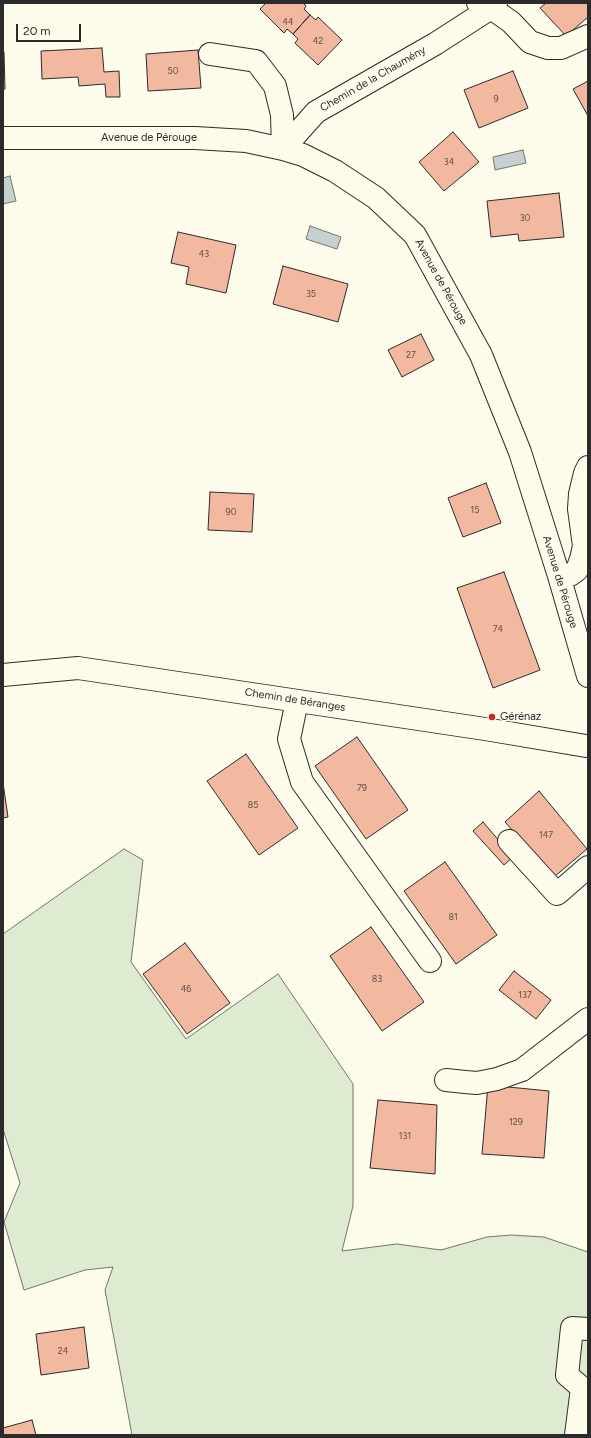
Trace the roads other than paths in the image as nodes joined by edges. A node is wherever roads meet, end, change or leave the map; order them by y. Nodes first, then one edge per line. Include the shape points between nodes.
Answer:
1 (488, 5) edge
2 (588, 36) edge
3 (210, 54) dead end
4 (3, 138) edge
5 (283, 149) junction
6 (588, 467) edge
7 (559, 576) junction
8 (3, 675) edge
9 (588, 676) edge
10 (297, 700) junction
11 (587, 748) edge
12 (509, 841) dead end
13 (588, 867) edge
14 (430, 961) dead end
15 (588, 1019) edge
16 (446, 1080) dead end
17 (588, 1329) edge
18 (576, 1435) edge

1 - 2 street, Chemin de la Chaumény via 511,22 530,42 548,48 561,48
1 - 5 street, Chemin de la Chaumény via 435,44 316,112
3 - 5 street via 256,60 275,86 282,115
4 - 5 street, Avenue de Pérouge via 195,138 246,141
5 - 7 street, Avenue de Pérouge via 303,155 335,171 376,198 415,235 481,355 520,452
6 - 7 street via 580,494 580,524 584,546 581,559 577,570 570,575
7 - 9 street, Avenue de Pérouge
8 - 10 street, Chemin de Béranges via 78,668
10 - 11 street, Chemin de Béranges via 555,740
10 - 14 street via 289,739 302,782
12 - 13 street via 557,894
15 - 16 street via 522,1070 497,1079 477,1082
17 - 18 street via 572,1328 567,1375 582,1388

